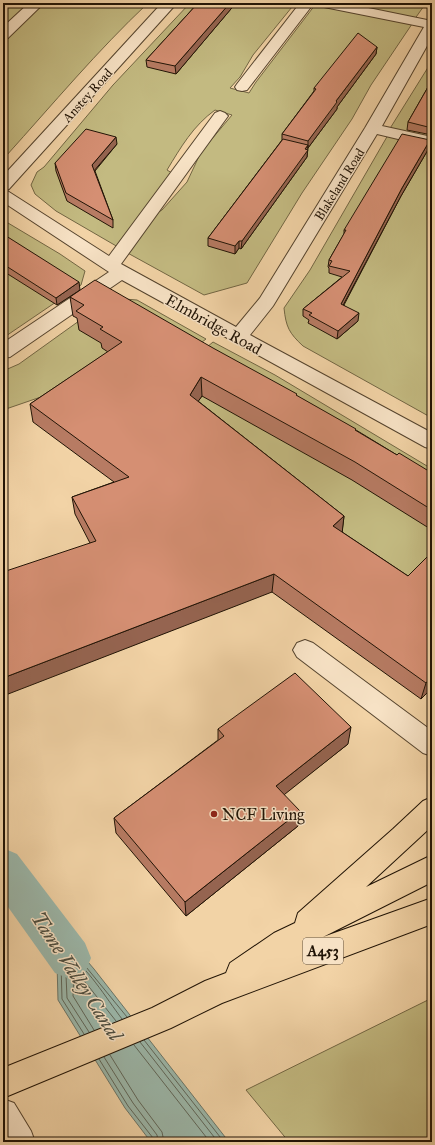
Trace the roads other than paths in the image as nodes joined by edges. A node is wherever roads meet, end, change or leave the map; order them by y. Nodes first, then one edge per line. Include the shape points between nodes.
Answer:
1 (37, 3) edge
2 (170, 3) edge
3 (324, 3) edge
4 (300, 5) edge
5 (432, 25) edge
6 (3, 35) edge
7 (242, 87) dead end
8 (220, 116) dead end
9 (374, 128) junction
10 (432, 142) edge
11 (3, 186) edge
12 (3, 195) edge
13 (116, 269) junction
14 (238, 337) junction
15 (3, 352) edge
16 (432, 442) edge
17 (305, 650) dead end
18 (432, 745) edge
19 (432, 809) edge
20 (432, 868) edge
21 (432, 910) edge
22 (284, 943) junction
23 (215, 991) junction
24 (12, 1079) edge
25 (3, 1114) edge
26 (20, 1142) edge

1 - 6 street
2 - 11 street, Anstey Road
3 - 5 street
4 - 7 street
5 - 9 street, Blakeland Road
8 - 13 street
9 - 10 street
9 - 14 street, Blakeland Road via 267,302
12 - 13 street, Elmbridge Road
13 - 14 street, Elmbridge Road
13 - 15 street
14 - 16 street, Elmbridge Road
17 - 18 street
19 - 22 main road
20 - 22 main road, A453
21 - 23 main road, A453
22 - 23 main road, A453
23 - 24 main road, A453 via 161,1018
25 - 26 street

